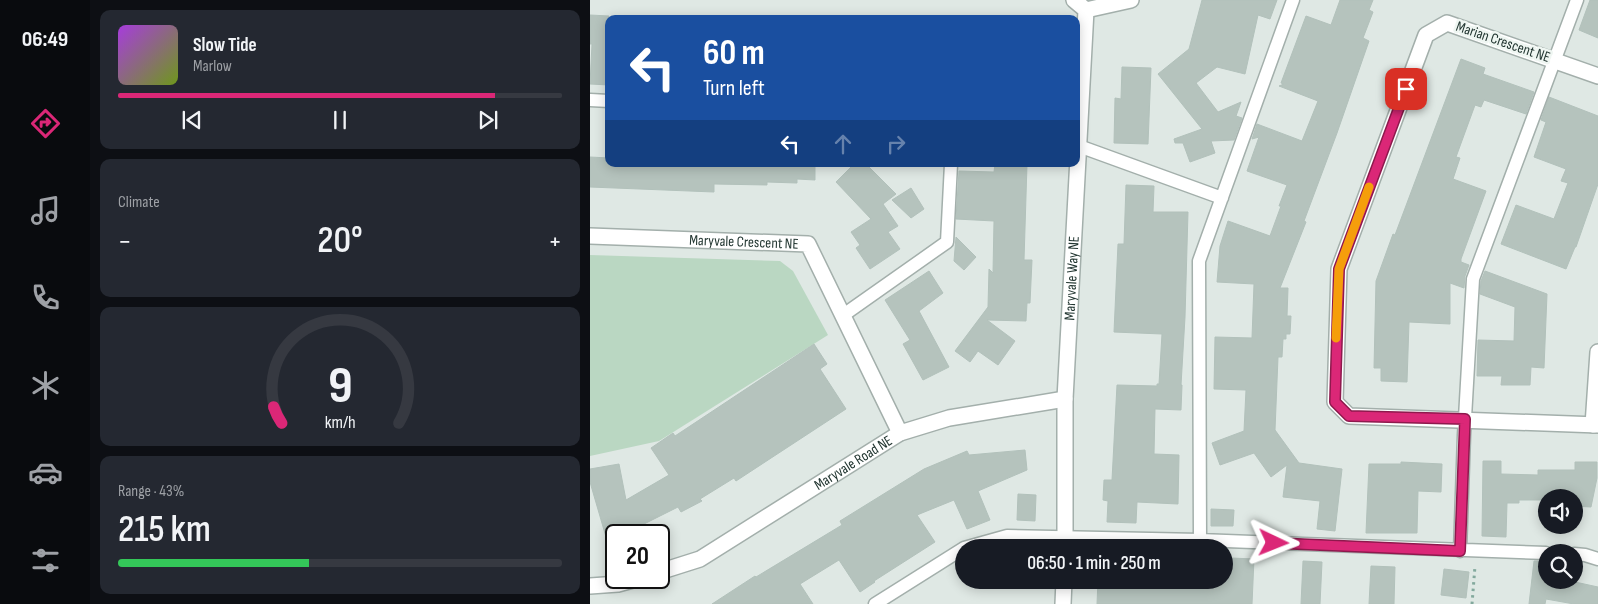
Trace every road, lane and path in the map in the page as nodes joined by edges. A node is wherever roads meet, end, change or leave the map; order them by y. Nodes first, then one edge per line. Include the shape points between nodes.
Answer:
1 (1074, 0) edge
2 (1131, 0) edge
3 (1293, 0) edge
4 (1577, 0) edge
5 (1086, 10) junction
6 (1555, 60) junction
7 (1598, 76) edge
8 (590, 100) edge
9 (1080, 100) edge
10 (605, 101) edge
11 (1080, 146) edge
12 (950, 167) edge
13 (1076, 167) edge
14 (1222, 198) junction
15 (590, 236) edge
16 (842, 316) junction
17 (1598, 352) edge
18 (1065, 398) junction
19 (1465, 419) junction
20 (1596, 425) edge
21 (900, 433) junction
22 (996, 539) edge
23 (1032, 539) edge
24 (1065, 539) edge
25 (1200, 539) edge
26 (1233, 541) edge
27 (1460, 551) junction
28 (1477, 551) junction
29 (1538, 553) edge
30 (955, 554) edge
31 (1583, 555) edge
32 (1598, 560) edge
33 (670, 569) edge
34 (605, 585) edge
35 (590, 586) edge
36 (1064, 589) edge
37 (875, 604) edge
38 (1063, 604) edge
39 (1472, 604) edge

1 - 5 street
2 - 5 street
3 - 14 lane
4 - 6 lane
5 - 9 street, Maryvale Way NE
6 - 7 street, Marian Crescent NE
6 - 19 lane via 1473,279
6 - 19 street, Marian Crescent NE via 1447,23 1426,35 1339,269 1335,402 1349,416
8 - 10 lane
11 - 14 lane
12 - 16 lane via 947,242
13 - 18 street, Maryvale Way NE
14 - 25 lane via 1198,260
15 - 16 street, Maryvale Crescent NE via 808,244
16 - 21 street, Maryvale Crescent NE
17 - 20 street
18 - 21 street, Maryvale Road NE via 948,418
18 - 24 street, Maryvale Way NE
19 - 20 street, Marian Crescent NE
19 - 27 lane
21 - 33 street, Maryvale Road NE via 700,559
22 - 23 lane via 1007,536
26 - 27 lane
27 - 28 lane
28 - 29 lane
28 - 39 path
30 - 37 lane
31 - 32 lane
34 - 35 street
36 - 38 street

